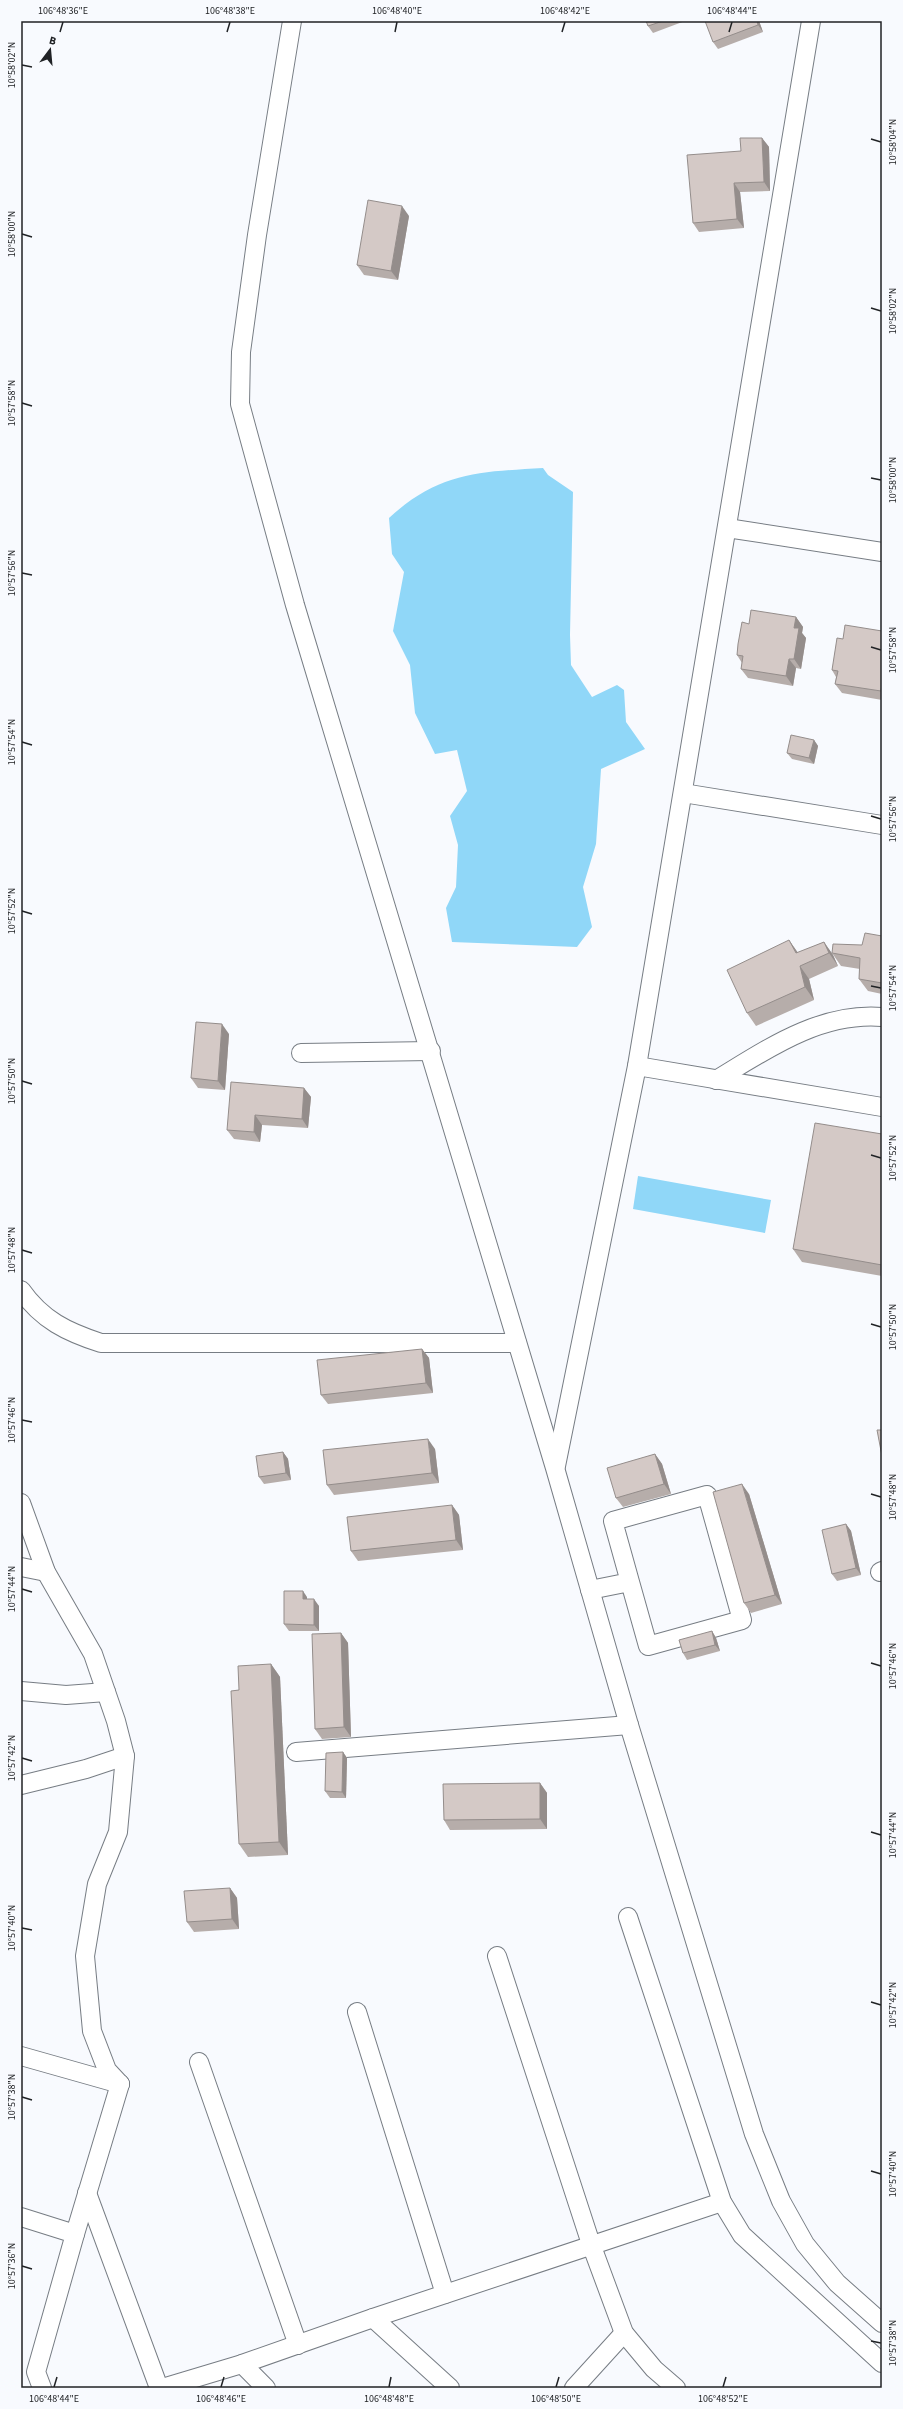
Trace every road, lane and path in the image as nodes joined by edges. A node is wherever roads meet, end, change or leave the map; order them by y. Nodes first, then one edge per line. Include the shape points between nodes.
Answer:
1 (292, 21) edge
2 (811, 21) edge
3 (727, 528) junction
4 (882, 552) edge
5 (683, 793) junction
6 (882, 825) edge
7 (882, 1017) edge
8 (431, 1051) junction
9 (301, 1053) dead end
10 (637, 1066) junction
11 (716, 1080) junction
12 (882, 1107) edge
13 (21, 1290) edge
14 (517, 1343) junction
15 (555, 1468) junction
16 (21, 1503) edge
17 (21, 1567) edge
18 (46, 1572) junction
19 (630, 1582) junction
20 (590, 1590) junction
21 (21, 1691) edge
22 (106, 1692) junction
23 (628, 1725) junction
24 (296, 1752) dead end
25 (125, 1756) junction
26 (21, 1785) edge
27 (628, 1917) dead end
28 (497, 1956) dead end
29 (357, 2012) dead end
30 (21, 2056) edge
31 (199, 2062) dead end
32 (120, 2084) junction
33 (87, 2193) junction
34 (722, 2202) junction
35 (21, 2218) edge
36 (75, 2234) junction
37 (591, 2244) junction
38 (445, 2294) junction
39 (373, 2318) junction
40 (882, 2323) edge
41 (624, 2333) junction
42 (298, 2345) junction
43 (882, 2363) edge
44 (242, 2364) junction
45 (33, 2376) edge
46 (161, 2388) edge
47 (266, 2388) edge
48 (450, 2388) edge
49 (574, 2388) edge
50 (676, 2388) edge

1 - 8 street via 257,235 241,352 240,404 295,605
2 - 3 street
3 - 4 street
3 - 5 street
5 - 6 street
5 - 10 street
7 - 11 street via 855,1018 815,1026 768,1048
8 - 9 street
8 - 14 street
10 - 11 street
10 - 15 street
11 - 12 street
13 - 14 street via 33,1307 70,1333 101,1343
14 - 15 street
15 - 20 street
16 - 18 street
17 - 18 street
18 - 22 street via 93,1654
19 - 19 street via 648,1646 742,1620 707,1495 613,1521
19 - 20 street
20 - 23 street
21 - 22 street via 66,1695
22 - 25 street
23 - 24 street
23 - 40 street via 754,2134 781,2201 805,2244 837,2283
25 - 26 street via 86,1770
25 - 32 street via 118,1832 98,1884 85,1956 92,2031 108,2070
27 - 34 street
28 - 37 street
29 - 38 street
30 - 32 street
31 - 42 street
32 - 33 street
33 - 36 street
33 - 46 street
34 - 37 street
34 - 43 street via 742,2235
35 - 36 street
36 - 45 street
37 - 38 street
37 - 41 street
38 - 39 street
39 - 42 street
39 - 48 street
41 - 49 street
41 - 50 street via 654,2368
42 - 44 street
44 - 46 street
44 - 47 street

